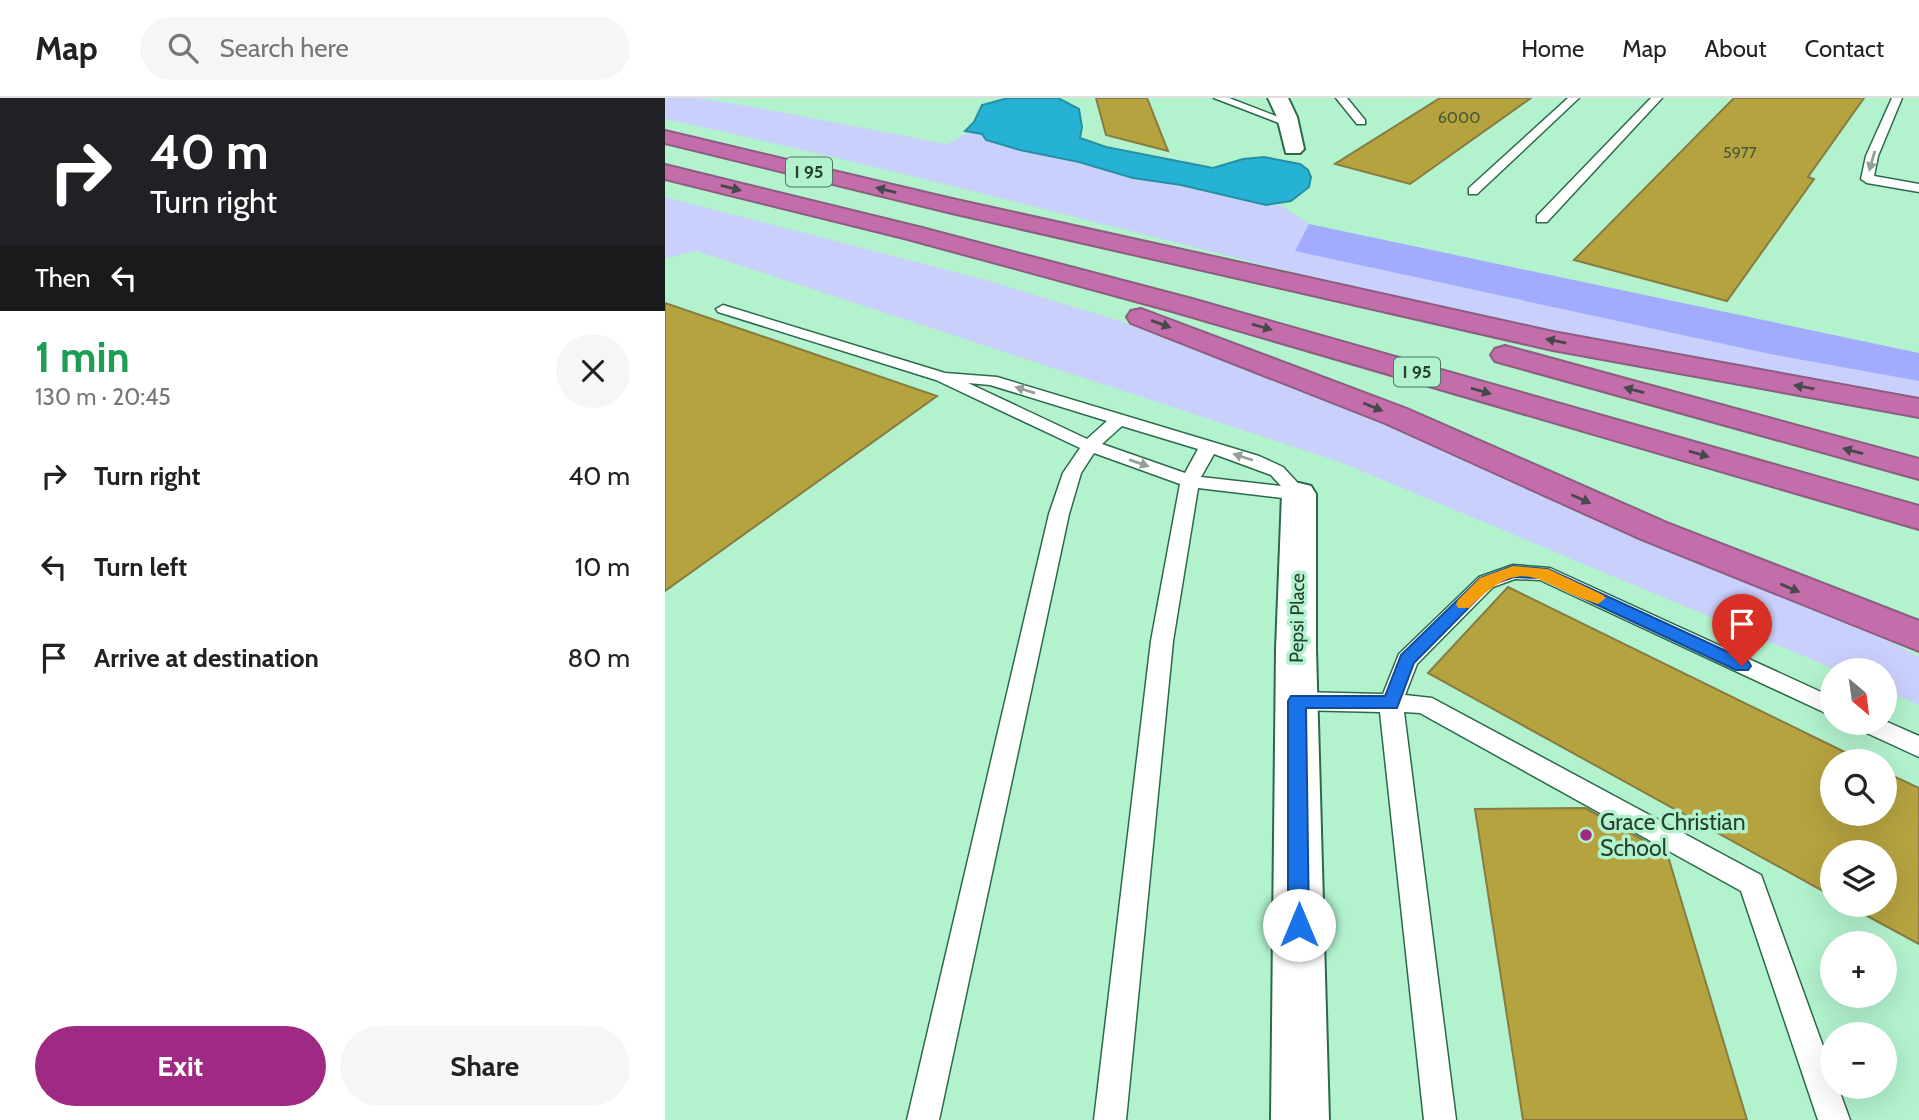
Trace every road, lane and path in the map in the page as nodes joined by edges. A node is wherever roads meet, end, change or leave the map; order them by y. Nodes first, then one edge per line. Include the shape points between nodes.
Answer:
1 (1219, 98) edge
2 (1278, 98) edge
3 (1341, 98) edge
4 (1574, 98) edge
5 (1657, 98) edge
6 (1897, 98) edge
7 (1361, 122) dead end
8 (1288, 123) junction
9 (665, 137) edge
10 (1293, 149) dead end
11 (665, 172) edge
12 (1919, 188) edge
13 (1473, 191) dead end
14 (952, 206) junction
15 (1542, 219) dead end
16 (913, 233) junction
17 (723, 309) dead end
18 (942, 377) junction
19 (1919, 408) edge
20 (1118, 420) junction
21 (1090, 446) junction
22 (1209, 446) junction
23 (1919, 469) edge
24 (1190, 481) junction
25 (1299, 494) junction
26 (1919, 518) edge
27 (1919, 637) edge
28 (1297, 701) junction
29 (1820, 701) edge
30 (1391, 703) junction
31 (1892, 735) edge
32 (1919, 747) edge
33 (923, 1120) edge
34 (1111, 1120) edge
35 (1300, 1120) edge
36 (1440, 1120) edge
37 (1835, 1120) edge

1 - 8 lane
2 - 8 street
3 - 7 lane
4 - 13 lane
5 - 15 lane
6 -> 12 lane via 1867,179
8 - 10 street
14 -> 9 highway, I 95
11 -> 16 highway, I 95
19 -> 14 highway via 1553,341
23 -> 14 highway, I 95
16 -> 26 highway, I 95 via 1242,321
16 -> 27 highway via 1309,381 1665,536
17 - 18 lane
20 -> 18 lane via 991,380
18 - 21 lane
20 - 21 lane
20 - 22 lane
21 -> 24 lane
21 - 33 lane via 1072,473 1059,514
22 - 24 lane
25 -> 22 lane via 1277,471
24 - 25 lane
24 - 34 lane via 1162,641
25 - 28 street, Pepsi Place
28 - 30 lane
28 - 35 street, Pepsi Place
29 - 30 lane via 1543,573 1513,572 1486,582 1407,660
30 - 36 lane
30 - 37 lane via 1424,704 1752,883
31 - 32 lane

